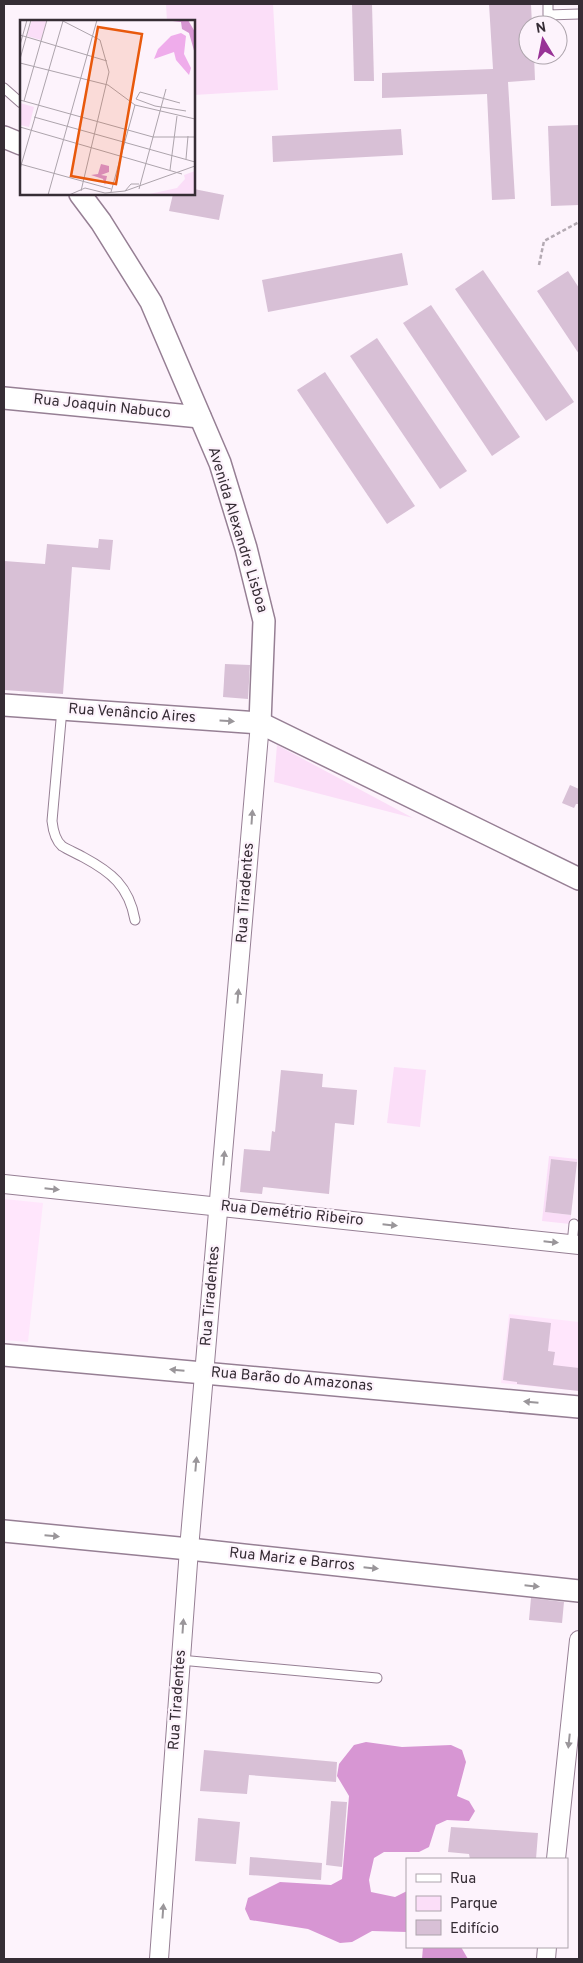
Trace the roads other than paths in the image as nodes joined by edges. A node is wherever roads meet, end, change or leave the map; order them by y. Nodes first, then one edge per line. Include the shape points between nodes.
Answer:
1 (548, 4) edge
2 (579, 14) edge
3 (4, 88) edge
4 (20, 103) edge
5 (4, 137) edge
6 (20, 144) edge
7 (81, 195) edge
8 (4, 398) edge
9 (200, 417) junction
10 (4, 705) edge
11 (62, 709) junction
12 (260, 723) junction
13 (579, 879) edge
14 (134, 920) dead end
15 (4, 1184) edge
16 (219, 1206) junction
17 (574, 1224) dead end
18 (576, 1244) edge
19 (4, 1355) edge
20 (204, 1372) junction
21 (579, 1407) edge
22 (4, 1531) edge
23 (189, 1549) junction
24 (579, 1591) edge
25 (579, 1640) edge
26 (180, 1660) junction
27 (377, 1678) dead end
28 (556, 1858) edge
29 (159, 1959) edge

1 - 2 lane via 548,15
3 - 4 lane
5 - 6 street
7 - 9 street, Avenida Alexandre Lisboa via 151,302
8 - 9 street, Rua Joaquin Nabuco
9 - 12 street, Avenida Alexandre Lisboa via 220,463 264,621
10 - 11 street, Rua Venâncio Aires
11 -> 12 street, Rua Venâncio Aires
11 - 14 lane via 52,821 54,834 61,845 101,867 117,880 132,904
12 - 13 street
16 -> 12 street, Rua Tiradentes
15 -> 16 street, Rua Demétrio Ribeiro
16 -> 18 street, Rua Demétrio Ribeiro
16 - 20 street, Rua Tiradentes
17 - 18 lane
20 -> 19 street, Rua Barão do Amazonas
21 -> 20 street, Rua Barão do Amazonas
23 -> 20 street, Rua Tiradentes
22 -> 23 street, Rua Mariz e Barros
23 -> 24 street, Rua Mariz e Barros
26 -> 23 street, Rua Tiradentes
25 -> 28 street
26 - 27 lane
29 -> 26 street, Rua Tiradentes

